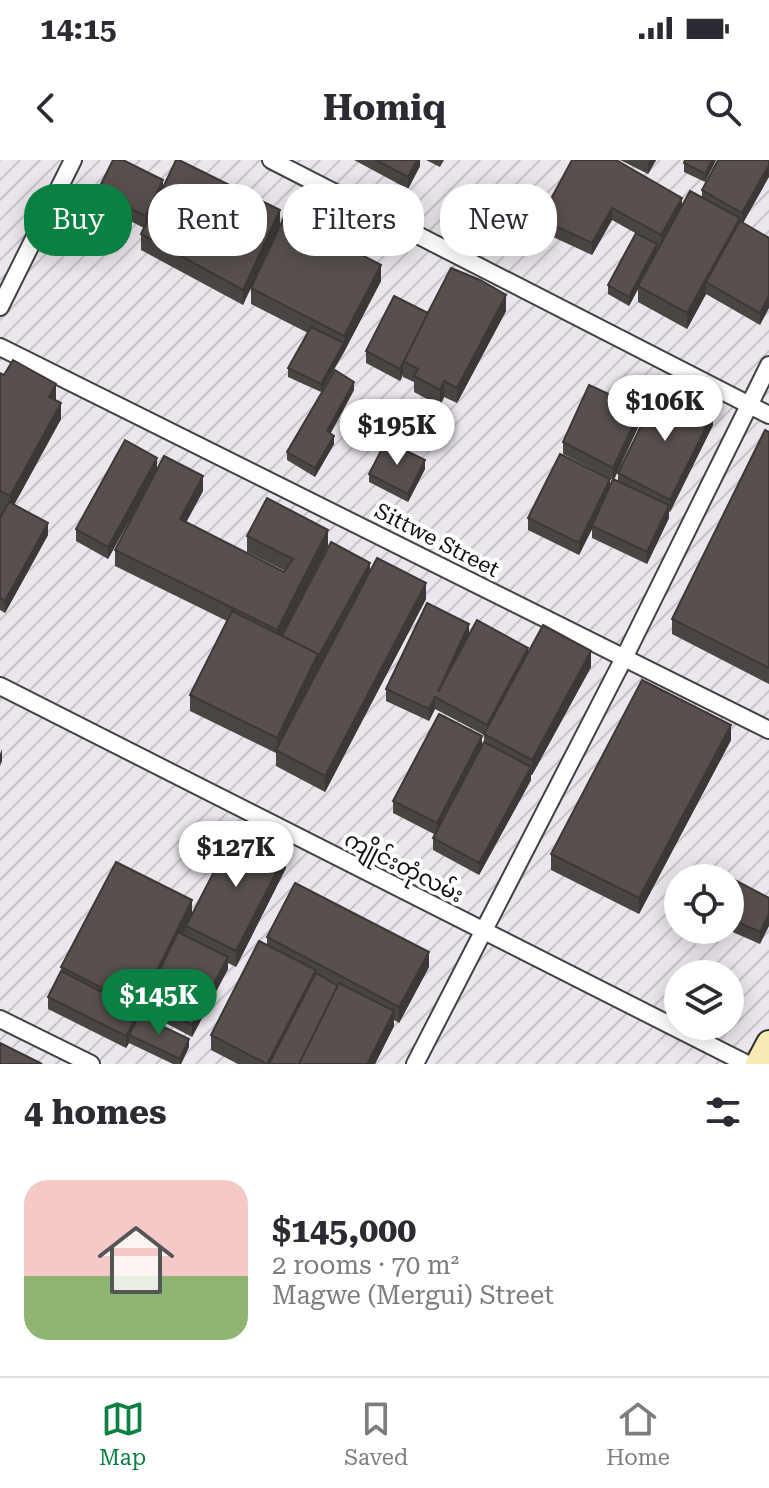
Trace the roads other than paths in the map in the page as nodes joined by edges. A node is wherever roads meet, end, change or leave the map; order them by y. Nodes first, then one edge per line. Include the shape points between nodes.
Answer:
1 (73, 160) edge
2 (271, 160) edge
3 (0, 307) edge
4 (0, 347) edge
5 (769, 365) edge
6 (749, 404) junction
7 (769, 415) edge
8 (624, 658) junction
9 (0, 686) edge
10 (769, 730) edge
11 (482, 931) junction
12 (0, 1019) edge
13 (769, 1043) edge
14 (91, 1064) edge
15 (415, 1064) edge
16 (747, 1064) edge
17 (758, 1064) edge

1 - 3 street
2 - 6 street
4 - 8 street, Sittwe Street
5 - 6 street
6 - 7 street
6 - 8 street
8 - 10 street, Sittwe Street
8 - 11 street
9 - 11 street, ကျိုင်းတုံလမ်း
11 - 15 street
11 - 16 street, ကျိုင်းတုံလမ်း
12 - 14 street
13 - 17 street

